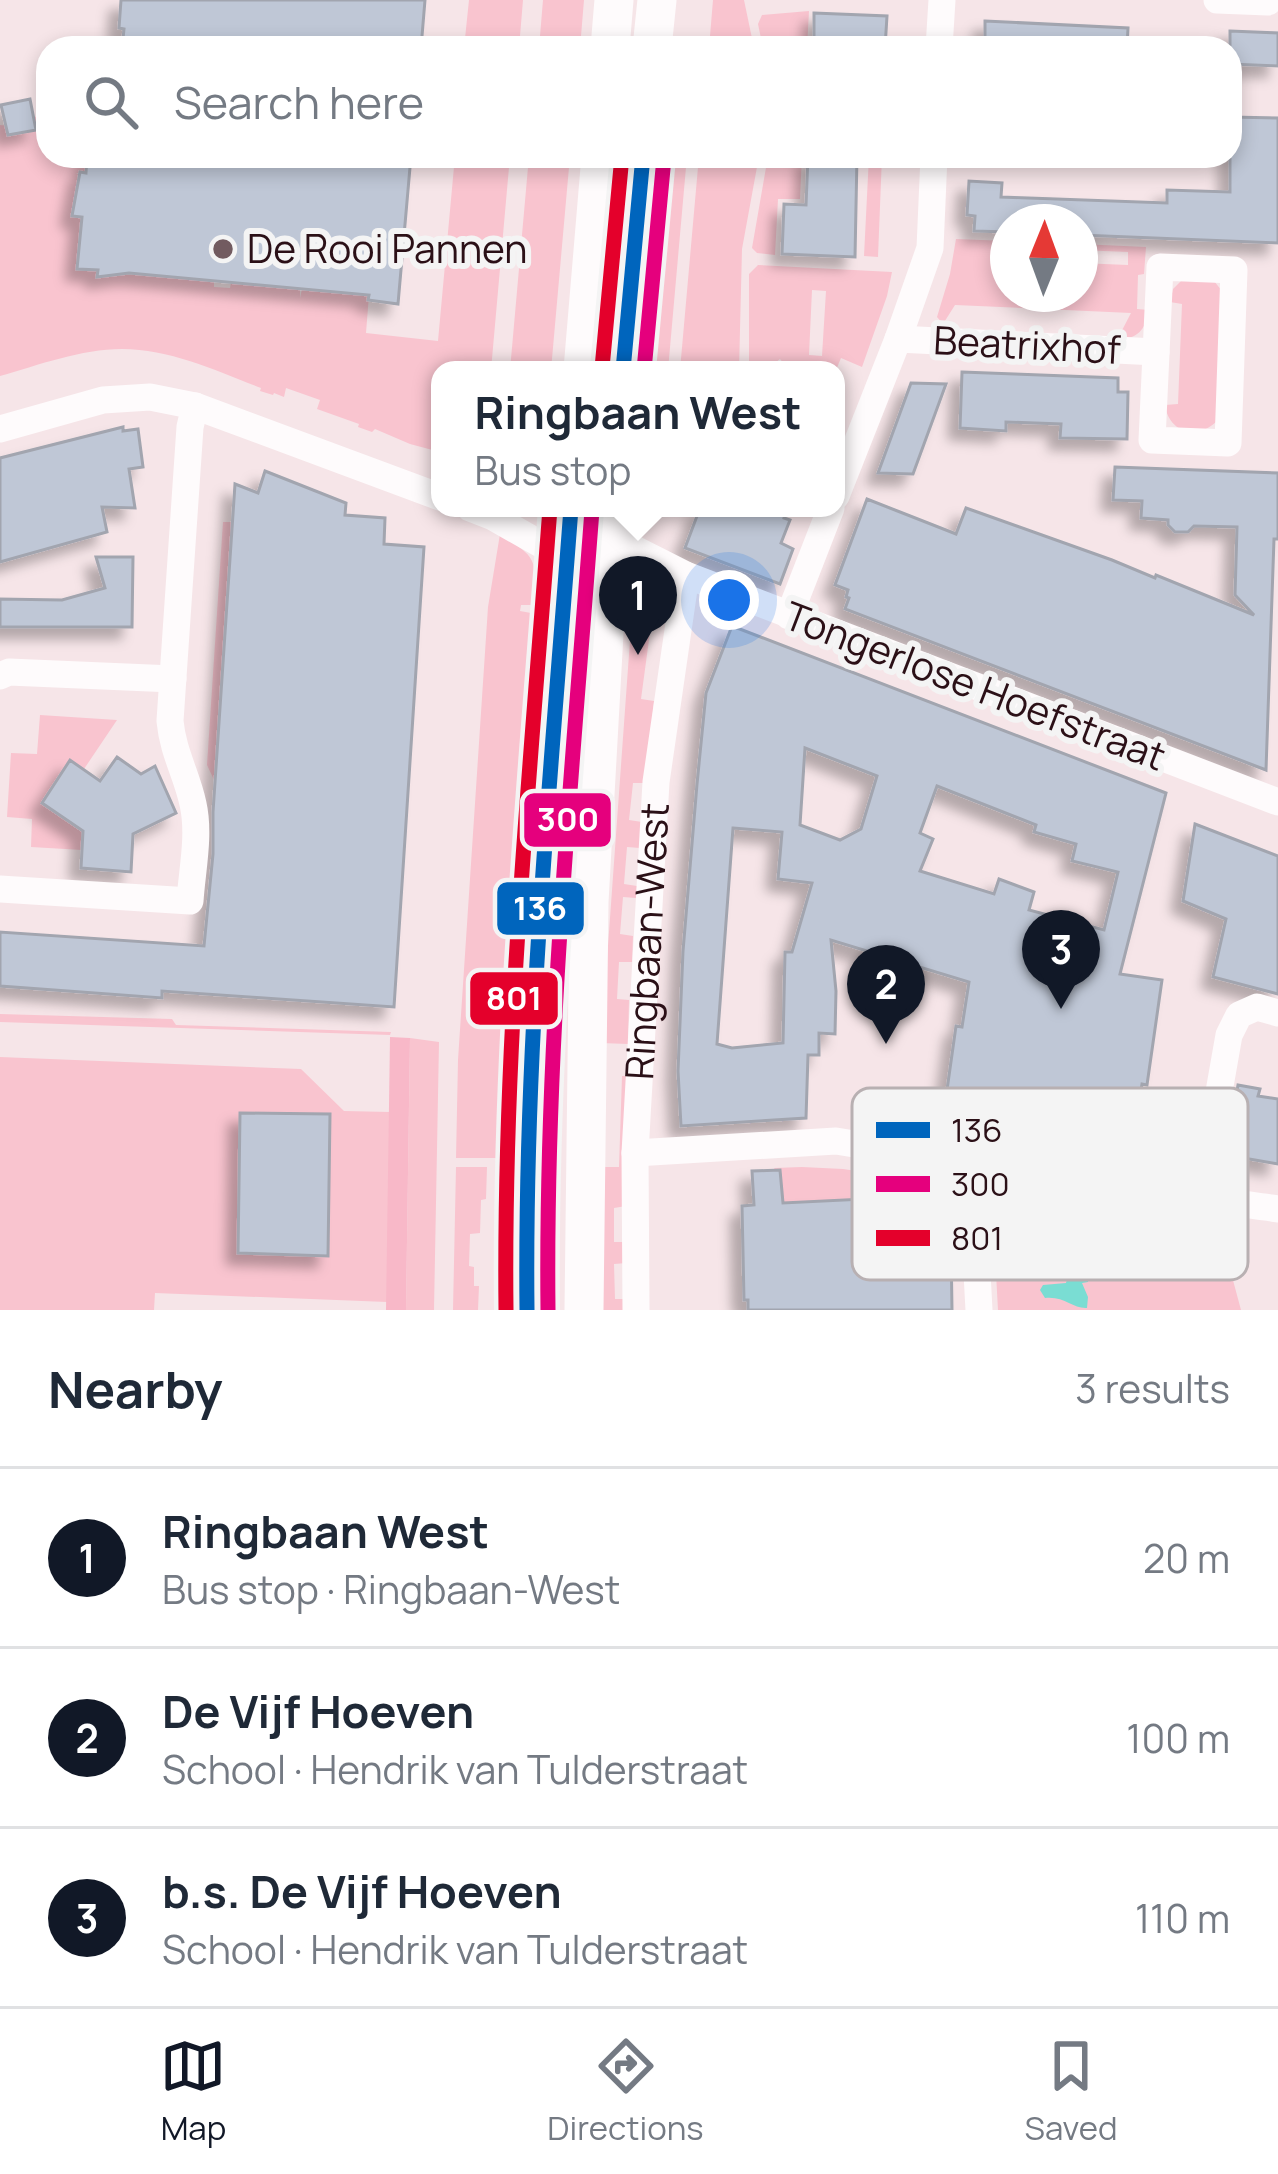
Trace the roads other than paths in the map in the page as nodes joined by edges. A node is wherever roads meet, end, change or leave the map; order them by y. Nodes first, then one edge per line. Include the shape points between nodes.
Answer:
1 (614, 0) edge
2 (656, 0) edge
3 (941, 0) edge
4 (1216, 0) edge
5 (1268, 2) edge
6 (611, 36) edge
7 (653, 36) edge
8 (940, 36) edge
9 (600, 168) edge
10 (642, 168) edge
11 (933, 168) edge
12 (898, 339) junction
13 (1156, 352) junction
14 (584, 361) edge
15 (624, 361) edge
16 (195, 406) junction
17 (0, 429) edge
18 (845, 473) edge
19 (431, 494) edge
20 (493, 517) edge
21 (570, 517) edge
22 (828, 517) edge
23 (610, 522) edge
24 (567, 559) junction
25 (686, 575) junction
26 (789, 616) junction
27 (0, 676) edge
28 (173, 679) junction
29 (1278, 802) edge
30 (0, 890) edge
31 (1278, 1013) edge
32 (1220, 1088) edge
33 (852, 1144) edge
34 (635, 1153) junction
35 (1248, 1204) edge
36 (1278, 1209) edge
37 (978, 1280) edge
38 (527, 1310) edge
39 (584, 1310) edge
40 (637, 1310) edge
41 (980, 1310) edge

1 - 6 main road
2 - 7 main road
3 - 8 street
4 - 5 street
9 - 14 main road
10 - 15 main road
11 - 12 street via 930,248
12 - 13 street, Beatrixhof
12 - 18 street
13 - 13 street, Beatrixhof via 1160,267 1234,270 1228,442 1152,440
16 - 17 street via 150,397 103,400
16 - 19 street
16 - 28 street
20 - 24 street
21 - 24 main road
22 - 26 street
23 - 25 street, Tongerlose Hoefstraat
23 - 39 main road, Ringbaan-West via 589,902
24 - 38 main road via 530,1061
25 - 26 street, Tongerlose Hoefstraat
25 - 34 street, Ringbaan-West via 656,782
26 - 29 street, Tongerlose Hoefstraat
27 - 28 street
28 - 30 street via 172,742 196,821 190,901
31 - 32 street via 1257,1007 1239,1015
33 - 34 street
34 - 40 street, Ringbaan-West
35 - 36 street
37 - 41 street

